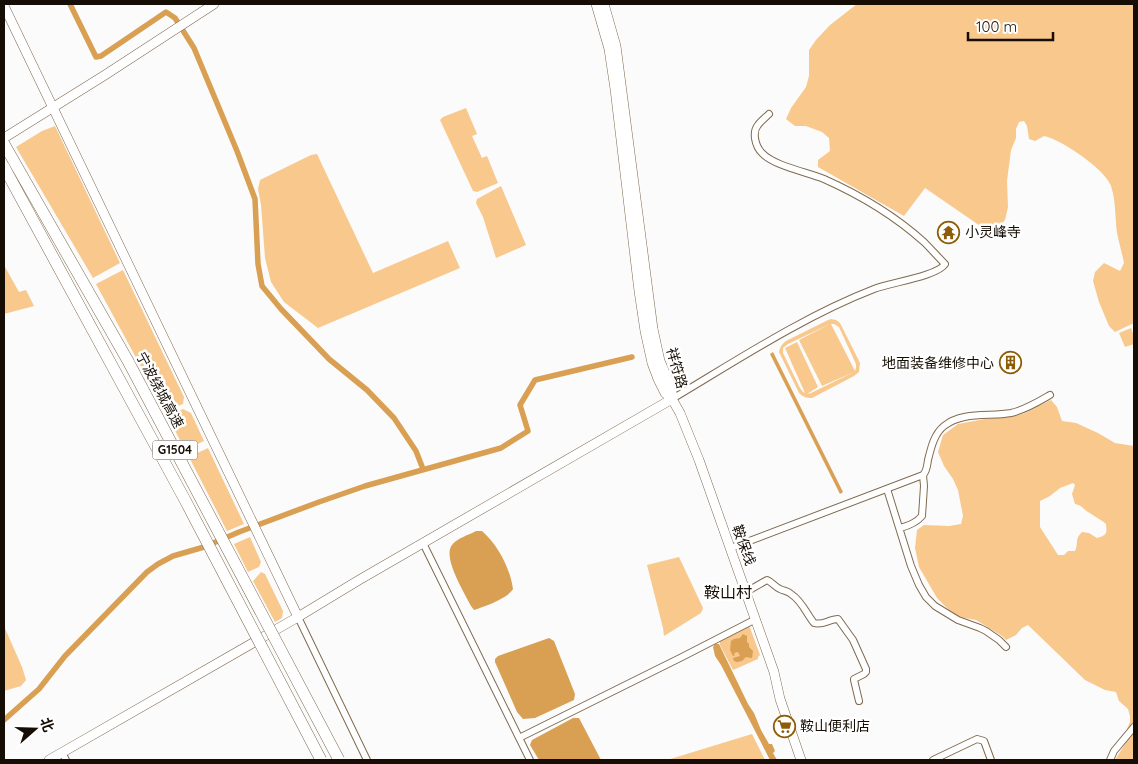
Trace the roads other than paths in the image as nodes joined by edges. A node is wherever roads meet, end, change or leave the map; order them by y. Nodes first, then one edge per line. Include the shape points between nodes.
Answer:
1 (214, 4) edge
2 (596, 4) edge
3 (604, 4) edge
4 (4, 6) edge
5 (53, 107) junction
6 (769, 114) dead end
7 (4, 138) edge
8 (4, 144) edge
9 (4, 167) edge
10 (1050, 395) dead end
11 (672, 399) junction
12 (923, 475) junction
13 (887, 489) junction
14 (900, 528) junction
15 (423, 544) junction
16 (730, 548) junction
17 (746, 592) junction
18 (298, 617) junction
19 (756, 619) junction
20 (1006, 647) dead end
21 (859, 701) dead end
22 (1134, 727) edge
23 (519, 738) junction
24 (64, 756) edge
25 (49, 760) edge
26 (321, 760) edge
27 (339, 760) edge
28 (367, 760) edge
29 (530, 760) edge
30 (801, 760) edge
31 (933, 760) edge
32 (991, 760) edge
33 (1110, 760) edge

1 - 5 main road
2 - 11 main road, 祥符路 via 609,49 615,89 646,338 658,379
3 - 11 main road, 祥符路 via 616,46 653,329 660,361 672,389
4 - 5 main road
5 - 7 main road
5 - 18 main road
6 - 11 street via 756,128 755,136 761,152 866,200 912,233 945,264 929,274 876,288 845,302
8 - 27 highway, 宁波绕城高速 / G1504, bridge via 128,361
9 - 26 highway, G1504, bridge via 185,500
10 - 12 street via 1021,410 950,422 934,439
11 - 15 main road
11 - 16 main road, 鞍保线 via 700,460
12 - 13 street
12 - 14 street via 922,516
13 - 14 street
13 - 16 street
14 - 20 street via 918,585 926,598 958,620 986,631
15 - 18 main road
15 - 23 street
16 - 17 main road, 鞍保线
17 - 19 main road, 鞍保线
17 - 21 street via 770,580 796,598 814,623 818,625 838,619 853,640 866,669 864,674 854,679
18 - 24 main road
18 - 28 street
19 - 23 street
19 - 30 main road, 鞍保线
22 - 33 street
23 - 29 street
24 - 25 main road
31 - 32 street via 977,739 984,741

